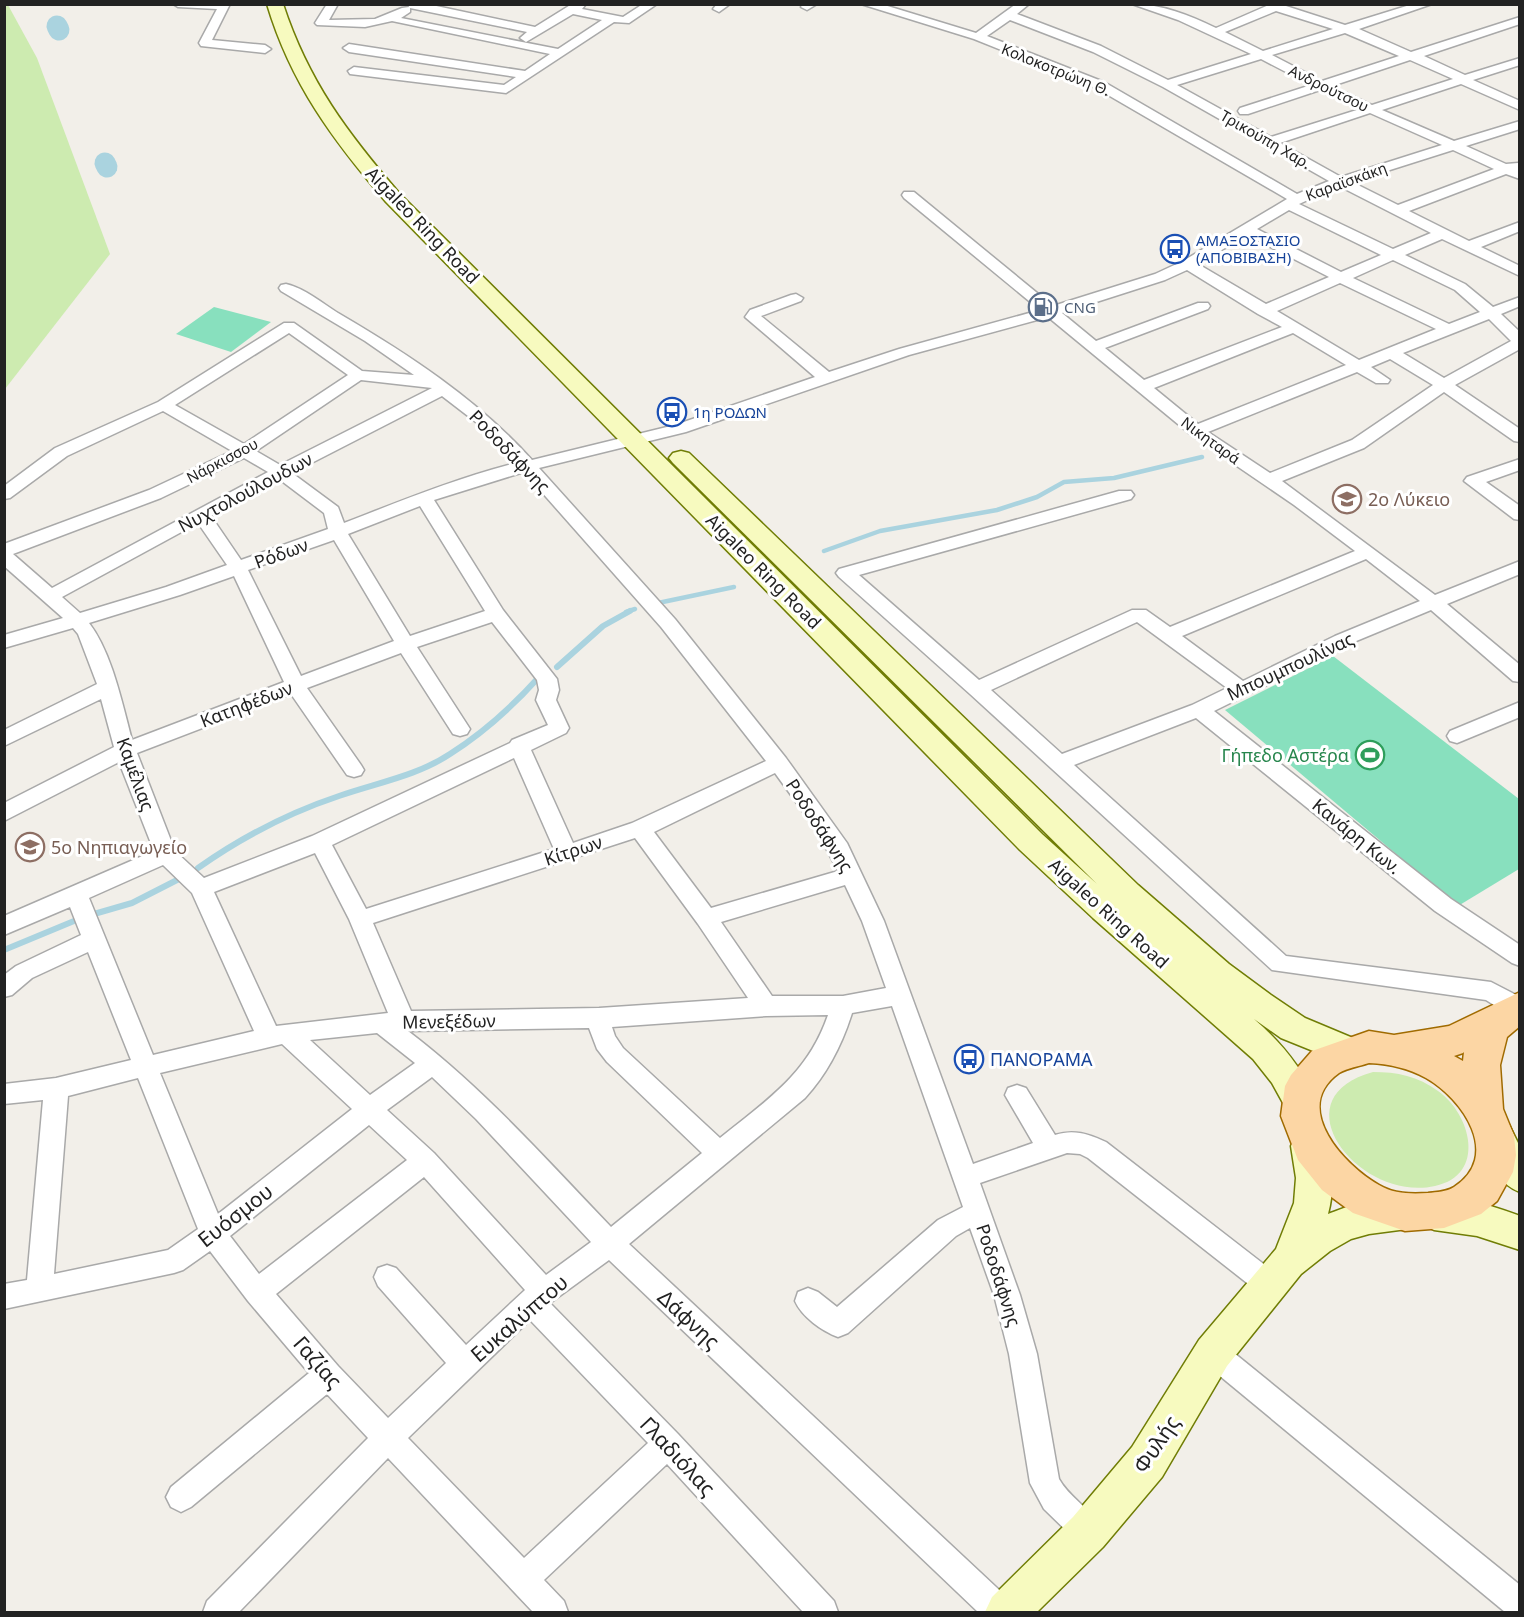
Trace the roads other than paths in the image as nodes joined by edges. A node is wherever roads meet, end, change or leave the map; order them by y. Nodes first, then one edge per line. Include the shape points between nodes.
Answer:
1 (178, 4) edge
2 (275, 4) edge
3 (293, 4) edge
4 (333, 4) edge
5 (652, 4) edge
6 (866, 4) edge
7 (921, 4) edge
8 (1137, 4) edge
9 (1427, 4) edge
10 (224, 5) edge
11 (413, 5) edge
12 (1157, 6) edge
13 (1279, 6) edge
14 (577, 7) edge
15 (1015, 8) edge
16 (375, 11) dead end
17 (905, 14) junction
18 (395, 18) junction
19 (612, 18) junction
20 (1520, 20) edge
21 (363, 25) junction
22 (1349, 30) junction
23 (537, 31) junction
24 (1214, 33) junction
25 (978, 37) junction
26 (519, 44) junction
27 (265, 49) dead end
28 (561, 53) junction
29 (1262, 56) junction
30 (1413, 57) junction
31 (1116, 58) junction
32 (1094, 60) dead end
33 (1520, 61) edge
34 (1078, 64) dead end
35 (1063, 70) junction
36 (354, 71) dead end
37 (527, 75) junction
38 (1463, 79) junction
39 (1167, 84) junction
40 (1323, 86) junction
41 (1520, 106) edge
42 (1371, 109) junction
43 (1244, 111) dead end
44 (1520, 125) edge
45 (1272, 141) junction
46 (1452, 145) junction
47 (1515, 169) edge
48 (1339, 181) junction
49 (909, 195) dead end
50 (1292, 202) junction
51 (1396, 211) junction
52 (1520, 226) edge
53 (1245, 228) junction
54 (1503, 233) junction
55 (1442, 234) junction
56 (1519, 244) edge
57 (1467, 247) junction
58 (1393, 256) junction
59 (1188, 264) junction
60 (1520, 272) edge
61 (1340, 278) junction
62 (286, 288) dead end
63 (795, 298) dead end
64 (521, 300) dead end
65 (1520, 302) edge
66 (1203, 306) dead end
67 (1263, 311) junction
68 (1049, 312) junction
69 (1491, 313) junction
70 (1292, 328) junction
71 (1449, 330) junction
72 (1520, 341) edge
73 (1093, 347) junction
74 (1390, 352) junction
75 (1356, 366) junction
76 (358, 375) junction
77 (826, 378) junction
78 (1382, 380) dead end
79 (1444, 385) junction
80 (438, 386) junction
81 (1142, 387) junction
82 (164, 405) junction
83 (640, 429) junction
84 (1196, 431) junction
85 (1520, 437) edge
86 (244, 452) junction
87 (1520, 464) edge
88 (527, 465) junction
89 (280, 472) junction
90 (1269, 480) junction
91 (4, 494) edge
92 (1125, 495) dead end
93 (424, 498) junction
94 (1520, 515) edge
95 (202, 516) junction
96 (338, 532) junction
97 (4, 551) edge
98 (1368, 552) junction
99 (4, 556) edge
100 (1520, 567) edge
101 (238, 568) junction
102 (49, 597) junction
103 (1435, 604) junction
104 (496, 614) junction
105 (78, 621) junction
106 (1166, 636) junction
107 (4, 642) edge
108 (405, 644) junction
109 (1520, 676) edge
110 (296, 685) junction
111 (108, 687) junction
112 (977, 689) junction
113 (1241, 689) junction
114 (1520, 709) edge
115 (1199, 710) junction
116 (460, 729) dead end
117 (1457, 736) dead end
118 (4, 739) edge
119 (519, 745) junction
120 (125, 750) junction
121 (779, 763) junction
122 (1059, 763) junction
123 (354, 770) dead end
124 (4, 813) edge
125 (640, 829) junction
126 (320, 842) junction
127 (566, 852) junction
128 (166, 855) junction
129 (852, 875) junction
130 (201, 888) junction
131 (76, 894) junction
132 (706, 918) junction
133 (360, 919) junction
134 (4, 926) edge
135 (94, 938) junction
136 (1520, 957) edge
137 (4, 988) edge
138 (900, 995) junction
139 (843, 1005) junction
140 (766, 1006) junction
141 (1511, 1013) edge
142 (600, 1018) junction
143 (392, 1022) junction
144 (277, 1035) junction
145 (1392, 1049) junction
146 (1348, 1051) junction
147 (433, 1063) junction
148 (147, 1067) junction
149 (56, 1088) junction
150 (4, 1094) edge
151 (1017, 1095) dead end
152 (1300, 1101) junction
153 (370, 1109) junction
154 (1490, 1122) junction
155 (1309, 1146) junction
156 (1049, 1148) junction
157 (720, 1154) junction
158 (425, 1161) junction
159 (1520, 1176) edge
160 (966, 1178) junction
161 (1420, 1213) junction
162 (979, 1214) junction
163 (1520, 1233) edge
164 (213, 1234) junction
165 (610, 1244) junction
166 (1279, 1274) junction
167 (387, 1277) dead end
168 (39, 1290) junction
169 (257, 1292) junction
170 (4, 1297) edge
171 (537, 1297) junction
172 (808, 1301) dead end
173 (1213, 1353) junction
174 (466, 1365) junction
175 (328, 1375) junction
176 (388, 1438) junction
177 (668, 1444) junction
178 (181, 1497) dead end
179 (1088, 1532) junction
180 (524, 1579) junction
181 (1520, 1605) edge
182 (218, 1612) edge
183 (553, 1612) edge
184 (824, 1612) edge
185 (1000, 1612) edge
186 (1007, 1612) edge

1 - 10 street
2 - 83 main road, Aigaleo Ring Road via 299,72 347,145 393,198
3 - 64 main road, Aigaleo Ring Road via 317,69 366,140 413,193
4 - 21 street via 321,23
5 - 19 street via 625,21
6 - 17 street, Κολοκοτρώνη Θ.
7 - 17 street
8 - 12 street, Ανδρούτσου
9 - 22 street
10 - 27 street via 206,43
11 - 18 street
11 - 23 street
12 - 24 street, Ανδρούτσου
13 - 22 street
13 - 24 street
14 - 19 street
14 - 23 street
15 - 25 street
15 - 31 street, Τρικούπη Χαρ.
16 - 21 street
17 - 25 street, Κολοκοτρώνη Θ.
18 - 21 street
18 - 26 street
19 - 28 street
20 - 30 street
21 - 37 street via 346,52
22 - 29 street
22 - 30 street
23 - 26 street
24 - 29 street, Ανδρούτσου
25 - 35 street, Κολοκοτρώνη Θ.
26 - 28 street
28 - 37 street
29 - 39 street
29 - 40 street, Ανδρούτσου
30 - 38 street
30 - 40 street
31 - 32 street
31 - 39 street, Τρικούπη Χαρ.
33 - 38 street
34 - 35 street
35 - 50 street, Κολοκοτρώνη Θ. via 1141,107
36 - 37 street via 506,89
38 - 41 street
38 - 42 street
39 - 45 street, Τρικούπη Χαρ.
40 - 42 street, Ανδρούτσου
40 - 43 street
42 - 45 street
42 - 46 street, Ανδρούτσου
44 - 46 street, Καραϊσκάκη
45 - 48 street, Τρικούπη Χαρ.
46 - 47 street, Ανδρούτσου
46 - 48 street, Καραϊσκάκη
47 - 51 street
48 - 50 street, Καραϊσκάκη
48 - 51 street, Τρικούπη Χαρ.
49 - 68 street, Νικηταρά
50 - 53 street, Καραϊσκάκη
50 - 58 street, Κολοκοτρώνη Θ.
51 - 55 street, Τρικούπη Χαρ.
52 - 54 street
53 - 59 street, Καραϊσκάκη
53 - 61 street
54 - 56 street
54 - 57 street
55 - 57 street, Τρικούπη Χαρ.
55 - 58 street
57 - 60 street, Τρικούπη Χαρ.
58 - 61 street
58 - 69 street, Κολοκοτρώνη Θ. via 1460,287
59 - 67 street
59 - 68 street, Καραϊσκάκη via 1160,278
61 - 67 street
61 - 71 street
62 - 80 street, Ροδοδάφνης via 370,338
63 - 77 street via 753,317
65 - 69 street
66 - 73 street
67 - 70 street
68 - 73 street, Νικηταρά
68 - 77 street, Ρόδων via 956,336
69 - 71 street
69 - 72 street, Κολοκοτρώνη Θ.
70 - 75 street
70 - 81 street
71 - 74 street
72 - 79 street
73 - 81 street, Νικηταρά
74 - 75 street
74 - 79 street
75 - 78 street
75 - 84 street
76 - 80 street
76 - 82 street via 289,326
76 - 86 street, Νάρκισσου
77 - 83 street, Ρόδων via 734,408
79 - 85 street
79 - 90 street via 1358,444
80 - 88 street, Ροδοδάφνης via 487,423
80 - 89 street, Νυχτολούλουδων
81 - 84 street, Νικηταρά
82 - 86 street
82 - 91 street via 61,452
83 - 88 street, Ρόδων
83 - 146 main road, Aigaleo Ring Road via 1127,894 1259,1005 1293,1028
83 - 152 main road, Aigaleo Ring Road via 1031,842 1265,1049
84 - 90 street, Νικηταρά
86 - 89 street
86 - 97 street, Νάρκισσου via 155,494
87 - 94 street via 1473,481
88 - 93 street, Ρόδων
88 - 121 street, Ροδοδάφνης via 668,623
89 - 95 street, Νυχτολούλουδων
89 - 96 street via 332,511
90 - 98 street, Νικηταρά
92 - 112 street via 844,573
93 - 96 street, Ρόδων
93 - 104 street
95 - 101 street
95 - 102 street, Νυχτολούλουδων
96 - 101 street, Ρόδων
96 - 108 street
98 - 103 street, Νικηταρά
98 - 106 street
99 - 102 street, Καμέλιας
100 - 103 street, Μπουμπουλίνας
101 - 105 street, Ρόδων
101 - 110 street
102 - 105 street, Καμέλιας
103 - 109 street, Νικηταρά
103 - 113 street, Μπουμπουλίνας via 1342,640
104 - 108 street, Κατηφέδων
104 - 119 street via 547,679 546,700 559,728
105 - 107 street, Ρόδων
105 - 111 street, Καμέλιας via 87,633
106 - 112 street via 1139,614
106 - 113 street
108 - 110 street, Κατηφέδων
108 - 116 street
110 - 120 street, Κατηφέδων
110 - 123 street
111 - 118 street
111 - 120 street, Καμέλιας
112 - 122 street
113 - 115 street, Μπουμπουλίνας
114 - 117 street
115 - 122 street, Μπουμπουλίνας
115 - 136 street, Κανάρη Κων. via 1443,905
119 - 126 street
119 - 127 street
120 - 124 street, Κατηφέδων
120 - 128 street, Καμέλιας
121 - 125 street, Κίτρων
121 - 129 street, Ροδοδάφνης via 824,825
122 - 141 street via 1280,964 1491,991
125 - 127 street, Κίτρων
125 - 132 street
126 - 130 street
126 - 133 street
127 - 133 street, Κίτρων
128 - 130 street, Καμέλιας
128 - 131 street
129 - 132 street
129 - 138 street, Ροδοδάφνης
130 - 144 street, Καμέλιας
131 - 134 street
131 - 135 street, Γαζίας
132 - 140 street
133 - 143 street
135 - 137 street via 24,972
135 - 148 street, Γαζίας
138 - 139 street, Μενεξέδων
138 - 160 street, Ροδοδάφνης
139 - 140 street, Μενεξέδων
139 - 157 street, Ευκαλύπτου via 836,1030 814,1073
140 - 142 street, Μενεξέδων
141 - 145 main road via 1456,1041
141 - 154 main road via 1484,1042 1481,1061
142 - 143 street, Μενεξέδων
142 - 157 street via 604,1041 615,1055
143 - 144 street, Μενεξέδων
143 - 147 street, Δάφνης
144 - 148 street, Μενεξέδων
144 - 153 street, Γλαδιόλας
145 - 146 main road via 1369,1047
145 - 154 main road via 1428,1060 1460,1081
146 - 152 main road via 1324,1061 1308,1079
147 - 153 street, Ευόσμου
147 - 165 street, Δάφνης
148 - 149 street, Μενεξέδων
148 - 164 street, Γαζίας
149 - 150 street, Μενεξέδων
149 - 168 street
151 - 156 street
152 - 155 main road via 1301,1123
153 - 158 street, Γλαδιόλας
153 - 164 street, Ευόσμου
154 - 159 main road via 1507,1159
154 - 161 main road via 1497,1164 1486,1188 1464,1205
155 - 161 main road via 1326,1169 1349,1189 1377,1204
155 - 166 main road, Φυλής via 1316,1175 1314,1204
156 - 160 street
156 - 166 street via 1075,1142 1097,1150
157 - 165 street, Ευκαλύπτου
158 - 169 street
158 - 171 street, Γλαδιόλας
160 - 162 street, Ροδοδάφνης
161 - 163 main road via 1476,1219
161 - 166 main road, Φυλής via 1369,1217 1341,1226 1317,1239
162 - 172 street via 947,1228 838,1324
162 - 179 street, Ροδοδάφνης via 1021,1345 1045,1483 1054,1499
164 - 168 street, Ευόσμου via 174,1261
164 - 169 street, Γαζίας
165 - 171 street, Ευκαλύπτου
165 - 185 street, Δάφνης
166 - 173 main road, Φυλής
167 - 174 street
168 - 170 street, Ευόσμου
169 - 175 street, Γαζίας
171 - 174 street, Ευκαλύπτου
171 - 177 street, Γλαδιόλας
173 - 179 main road, Φυλής via 1147,1462
173 - 181 street
174 - 176 street, Ευκαλύπτου
175 - 176 street, Γαζίας
175 - 178 street
176 - 180 street, Γαζίας
176 - 182 street, Ευκαλύπτου
177 - 180 street
177 - 184 street, Γλαδιόλας
179 - 186 main road, Φυλής
180 - 183 street, Γαζίας

